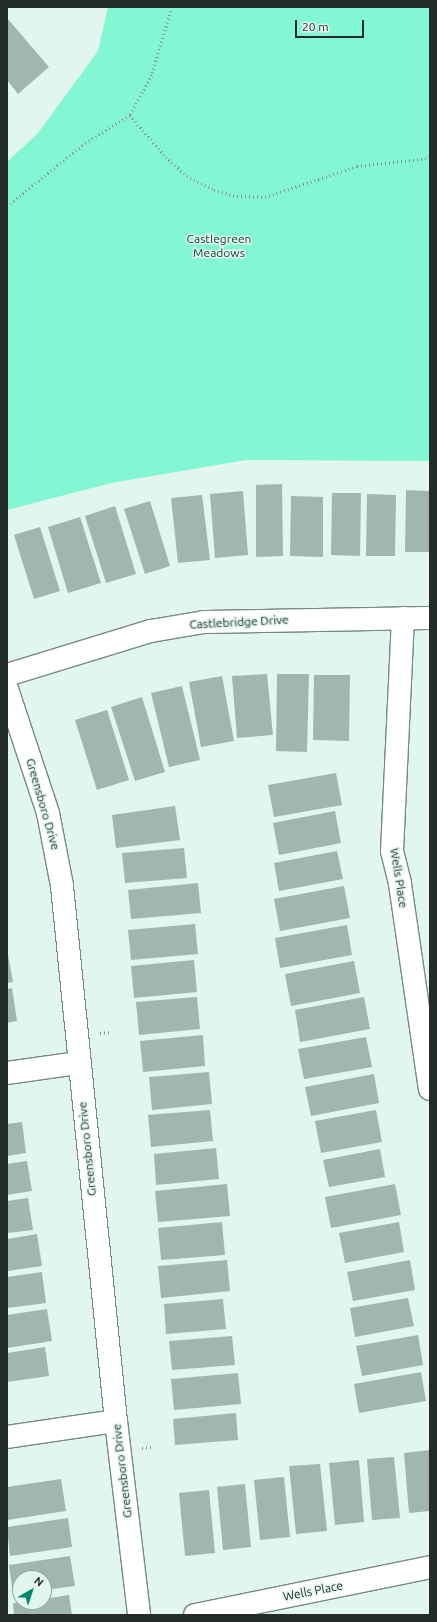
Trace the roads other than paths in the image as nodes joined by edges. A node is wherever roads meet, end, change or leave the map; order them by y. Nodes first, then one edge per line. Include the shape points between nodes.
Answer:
1 (403, 618) junction
2 (430, 618) edge
3 (7, 675) edge
4 (7, 689) edge
5 (78, 1063) junction
6 (7, 1074) edge
7 (430, 1089) edge
8 (116, 1421) junction
9 (7, 1437) edge
10 (430, 1567) edge
11 (139, 1615) edge
12 (195, 1615) edge

1 - 2 street, Castlebridge Drive
1 - 3 street, Castlebridge Drive via 204,622 151,631
1 - 7 street, Wells Place via 392,851 400,884
4 - 5 street, Greensboro Drive via 48,813 56,847 62,886
5 - 6 street
5 - 8 street, Greensboro Drive
8 - 9 street
8 - 11 street, Greensboro Drive
10 - 12 street, Wells Place

